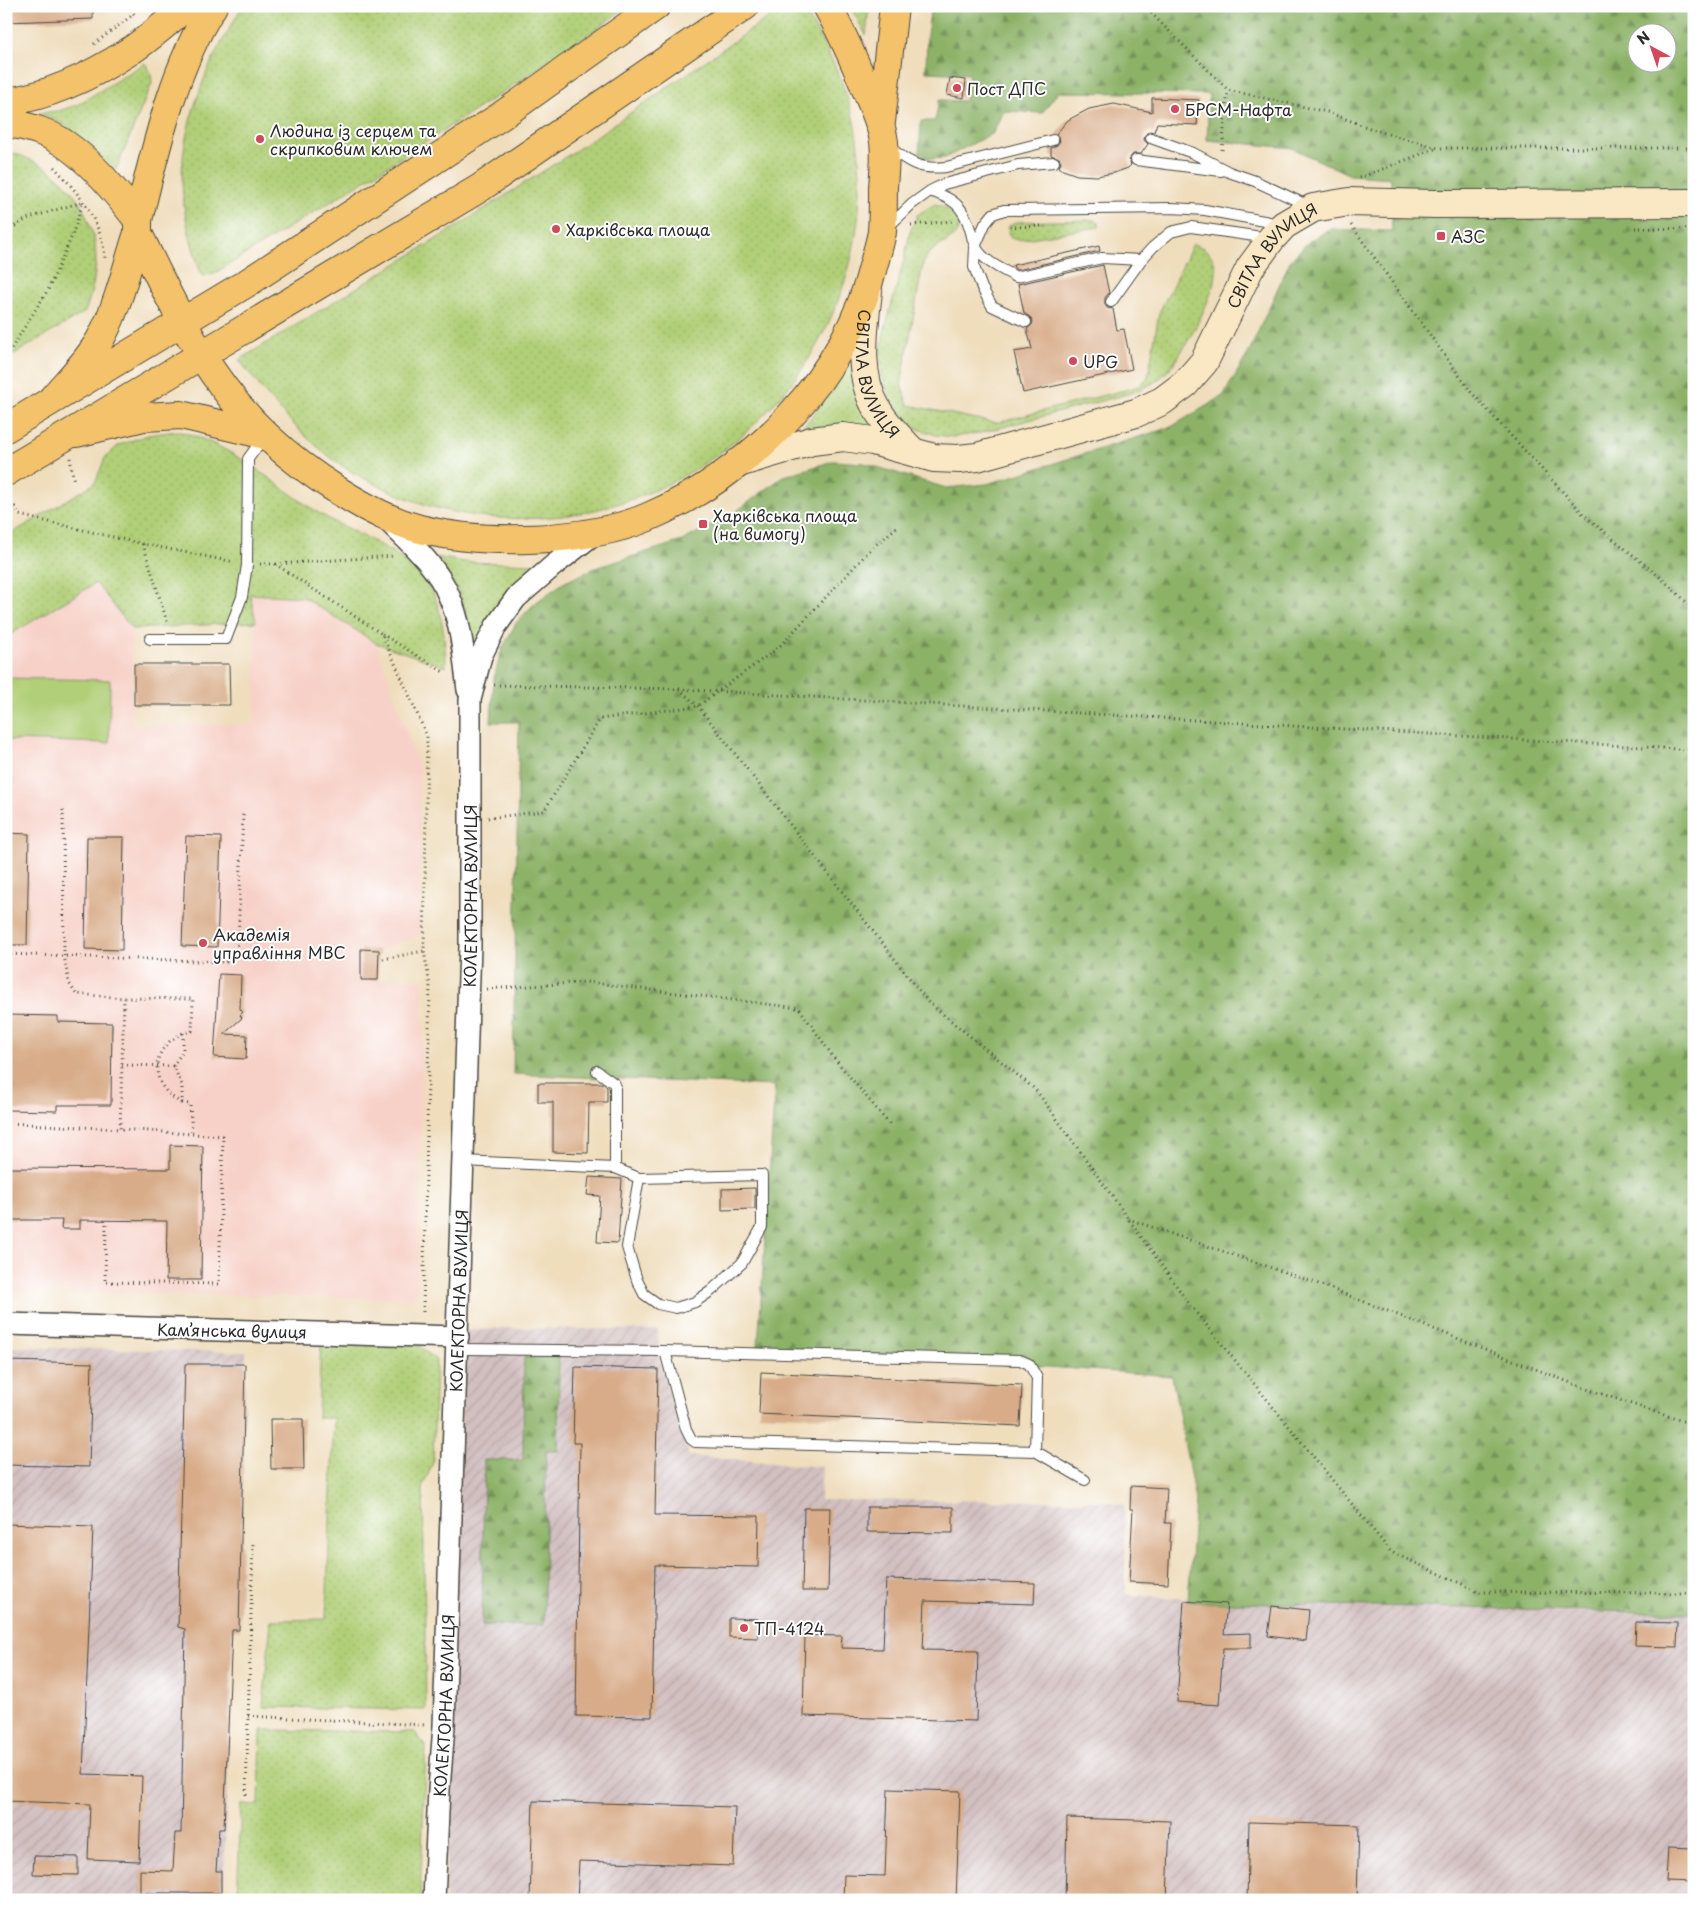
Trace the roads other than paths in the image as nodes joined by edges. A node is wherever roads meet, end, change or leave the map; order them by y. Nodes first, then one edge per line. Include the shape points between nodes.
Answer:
1 (187, 6) edge
2 (213, 6) edge
3 (656, 6) edge
4 (745, 6) edge
5 (827, 6) edge
6 (894, 6) edge
7 (6, 102) edge
8 (6, 122) edge
9 (883, 135) junction
10 (1151, 138) dead end
11 (1053, 140) dead end
12 (1136, 160) dead end
13 (1054, 162) dead end
14 (1229, 172) junction
15 (930, 191) junction
16 (1694, 203) edge
17 (1313, 208) junction
18 (138, 227) junction
19 (1278, 232) junction
20 (882, 233) junction
21 (975, 247) junction
22 (1141, 260) junction
23 (868, 287) junction
24 (1111, 302) dead end
25 (182, 322) junction
26 (1026, 322) dead end
27 (200, 356) junction
28 (49, 403) junction
29 (6, 428) edge
30 (266, 435) junction
31 (66, 436) junction
32 (912, 451) junction
33 (738, 463) junction
34 (6, 472) edge
35 (381, 514) junction
36 (595, 533) junction
37 (150, 639) dead end
38 (470, 700) junction
39 (597, 1071) dead end
40 (463, 1161) junction
41 (615, 1168) junction
42 (639, 1178) junction
43 (6, 1324) edge
44 (457, 1343) junction
45 (665, 1351) junction
46 (1035, 1451) junction
47 (1085, 1480) dead end
48 (434, 1900) edge

1 - 7 main road via 130,51 85,76 26,100
2 - 18 main road via 198,28 168,106
3 - 25 main road via 501,116
4 - 27 main road via 473,192
5 - 9 main road via 846,40
6 - 9 main road
8 - 18 main road via 41,131 65,144 109,184
9 - 11 lane via 914,164 929,169
9 - 20 main road
10 - 14 lane
12 - 14 lane
13 - 15 lane via 1018,165 944,184
14 - 17 lane
15 - 20 lane
15 - 21 lane via 956,202 968,222
16 - 17 main road, СВІТЛА ВУЛИЦЯ via 1349,202
17 - 19 main road, СВІТЛА ВУЛИЦЯ
18 - 25 main road
18 - 28 main road via 114,311 102,336
19 - 21 lane via 1206,210 1004,210 993,214 985,224
19 - 22 lane via 1191,227 1171,232
19 - 32 main road, СВІТЛА ВУЛИЦЯ via 1250,268 1204,362 1185,384 1162,401 1136,413 977,457 934,458
20 - 23 main road
21 - 22 lane via 990,262 1016,277 1102,258
21 - 26 lane via 974,267 992,306
22 - 24 lane
23 - 32 main road, СВІТЛА ВУЛИЦЯ via 863,347 865,376 877,409
23 - 33 main road via 844,342 816,386 782,424
25 - 27 main road
25 - 28 main road
27 - 30 main road
27 - 31 main road
28 - 29 main road
30 - 31 main road via 181,415 144,416
30 - 35 main road via 333,488
30 - 37 lane via 248,459 247,565 242,597 226,639
31 - 34 main road
32 - 33 main road, СВІТЛА ВУЛИЦЯ via 843,437 812,441
33 - 36 main road via 697,493 645,518
35 - 36 main road via 418,529 464,537 521,539
35 - 38 street, КОЛЕКТОРНА ВУЛИЦЯ via 435,572 449,595 459,629
36 - 38 street, КОЛЕКТОРНА ВУЛИЦЯ via 516,598 496,626 481,656
38 - 40 street, КОЛЕКТОРНА ВУЛИЦЯ via 470,946
39 - 41 lane via 615,1084
40 - 41 lane
40 - 44 street, КОЛЕКТОРНА ВУЛИЦЯ
41 - 42 lane
42 - 42 lane via 627,1246 637,1280 644,1294 658,1304 676,1308 695,1302 742,1263 762,1227 762,1176
43 - 44 street, Камʼянська вулиця
44 - 45 lane
44 - 48 street, КОЛЕКТОРНА ВУЛИЦЯ via 444,1726
45 - 46 lane via 686,1429 695,1442
45 - 46 lane via 1020,1360 1030,1364 1037,1378
46 - 47 lane

